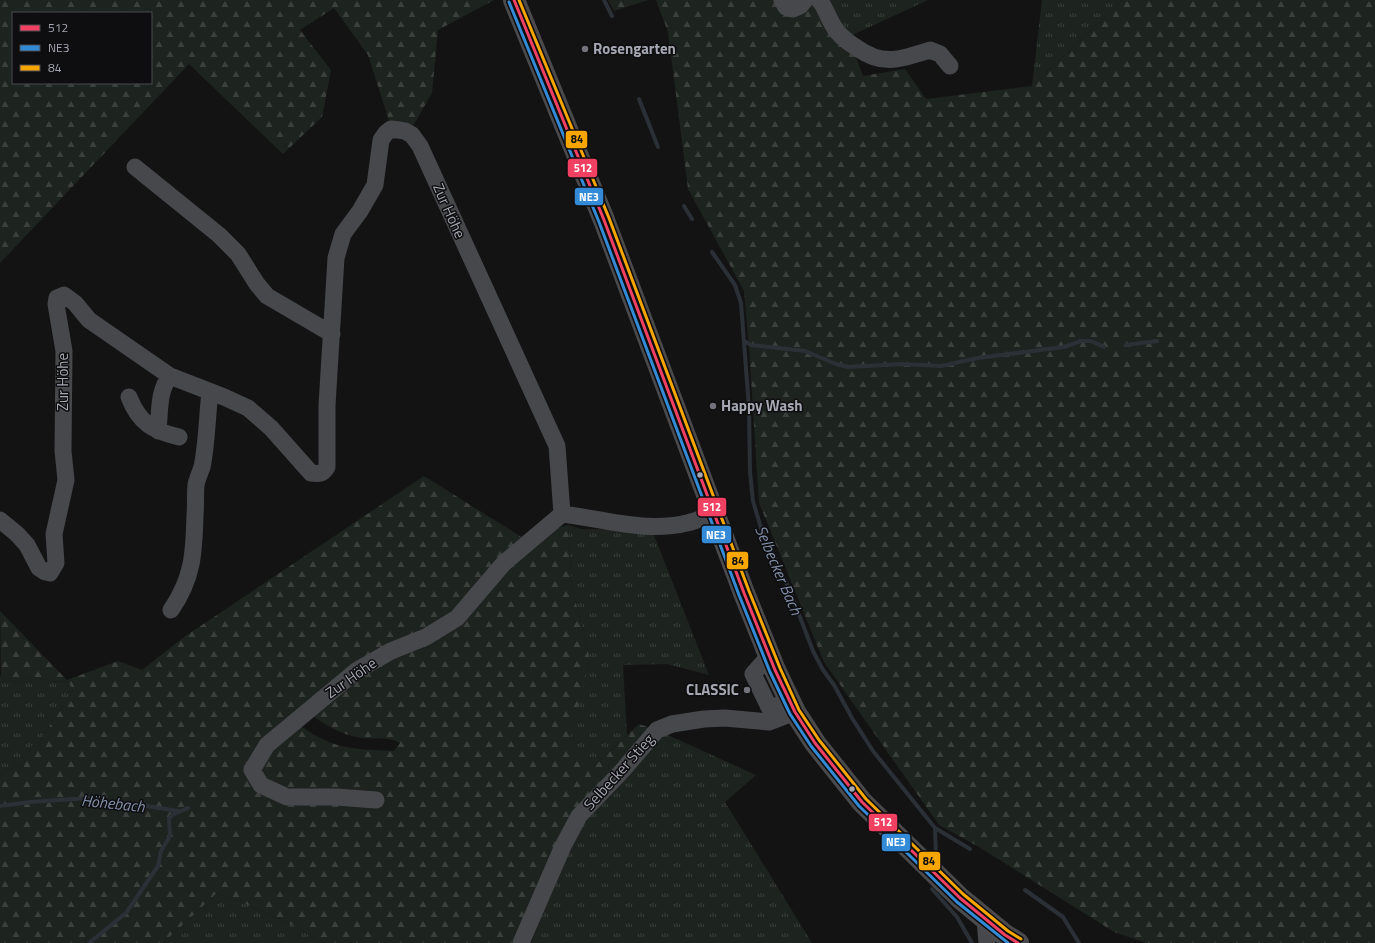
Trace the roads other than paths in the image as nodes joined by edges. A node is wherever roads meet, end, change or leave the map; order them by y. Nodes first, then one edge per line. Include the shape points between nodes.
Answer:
1 (514, 0) edge
2 (782, 0) edge
3 (805, 0) edge
4 (819, 0) edge
5 (950, 66) dead end
6 (135, 167) dead end
7 (332, 334) junction
8 (170, 376) junction
9 (210, 392) junction
10 (129, 397) dead end
11 (158, 431) junction
12 (179, 437) dead end
13 (715, 513) junction
14 (562, 514) junction
15 (0, 520) edge
16 (171, 610) dead end
17 (769, 656) junction
18 (793, 707) junction
19 (376, 800) dead end
20 (985, 919) junction
21 (520, 943) edge
22 (987, 943) edge
23 (1018, 943) edge

1 - 13 main road via 604,220
2 - 3 street via 786,7 793,9
4 - 5 street via 834,28 867,55 878,60 890,60 930,50 940,54
6 - 7 street via 219,235 238,254 267,296
7 - 9 street, Zur Höhe via 327,405 327,467 319,474 311,473 271,428 248,408
7 - 14 street, Zur Höhe via 336,258 343,234 375,185 381,140 391,129 405,131 412,135 420,146 557,446
8 - 9 street, Zur Höhe
8 - 11 street via 164,384 162,393
8 - 15 street, Zur Höhe via 89,320 67,296 57,298 64,351 63,451 66,480 54,534 56,563 50,572 39,568 27,545
9 - 16 street via 202,468 196,485 192,562 182,594
10 - 11 street via 141,421
11 - 12 street
13 - 14 street via 686,524 660,526 620,524
13 - 17 main road
14 - 19 street, Zur Höhe via 504,564 457,618 426,637 391,651 356,671 267,744 252,770 261,785 287,797
17 - 18 main road
17 - 18 street via 753,674 769,707
18 - 20 main road via 815,744 855,794 960,898
18 - 21 street, Selbecker Stieg via 769,722 704,719 672,724 657,730 579,816
20 - 22 street
20 - 23 main road

